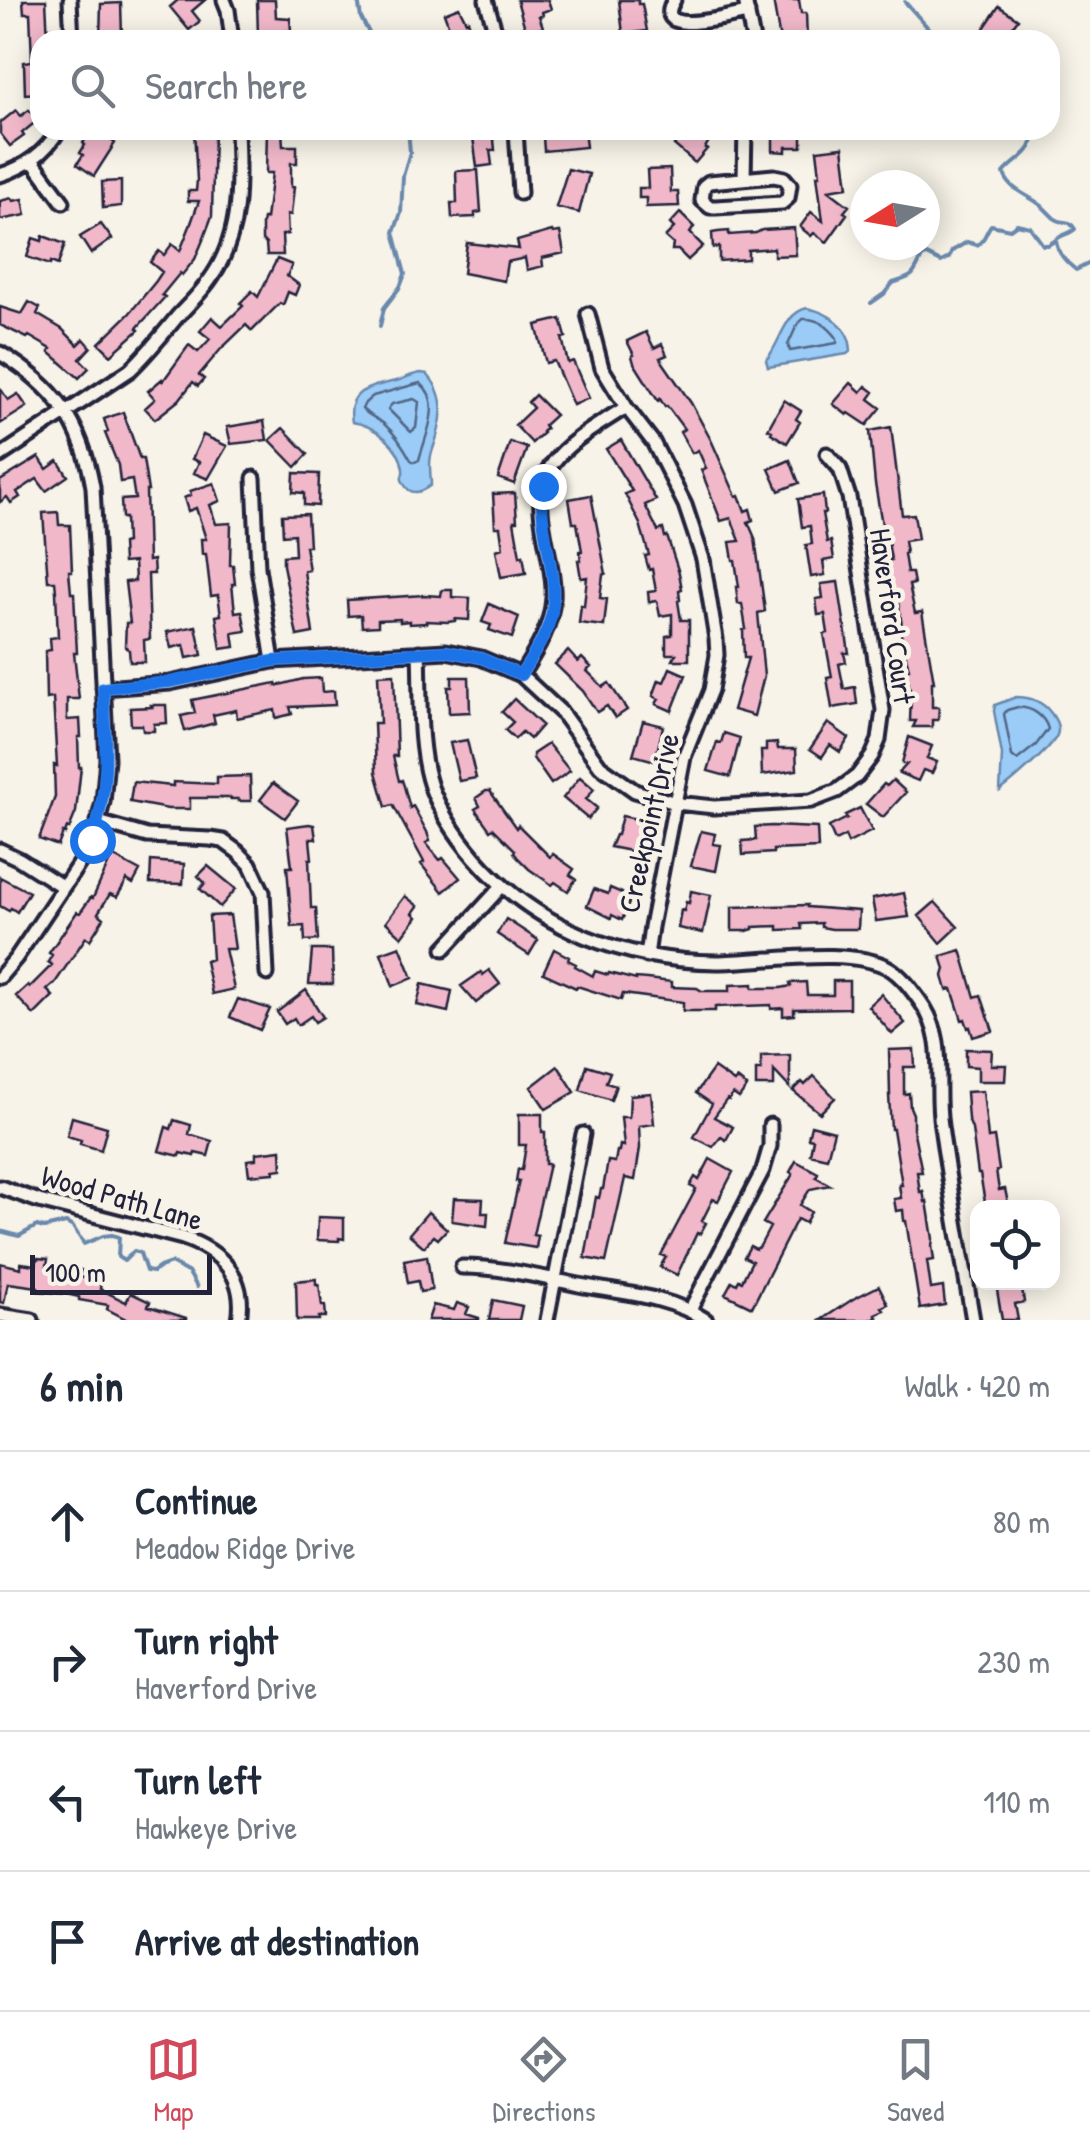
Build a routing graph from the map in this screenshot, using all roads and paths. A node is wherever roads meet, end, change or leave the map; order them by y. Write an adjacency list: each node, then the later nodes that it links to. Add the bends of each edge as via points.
1 (70, 0): 6 (street)
2 (224, 0): 7 (street)
3 (486, 0): 8 (street)
4 (674, 0): 5 (street, via 669,13 678,23)
5 (747, 6)
6 (72, 30)
7 (231, 30)
8 (495, 30)
9 (52, 140): 13 (street)
10 (237, 140): 21 (street, via 236,209 212,277 130,370)
11 (517, 140): 16 (street)
12 (746, 140): 15 (street)
13 (32, 160): 14 (street); 17 (street)
14 (0, 175)
15 (744, 178): 15 (street, via 709,182 702,200 716,208 788,198 784,178)
16 (520, 193)
17 (63, 202)
18 (588, 314): 20 (street, Creekpoint Drive, via 602,368)
19 (0, 352): 21 (street, via 42,382)
20 (626, 407): 27 (street, via 558,458 546,477 541,500 553,598 544,638); 29 (street, Creekpoint Drive, via 686,506 716,639 711,690 684,757)
21 (67, 412): 23 (street); 28 (street, via 92,487)
22 (827, 454): 29 (street, Haverford Court, via 850,496 881,689 882,725 872,756 846,786 811,802)
23 (0, 456)
24 (254, 478): 26 (street, via 258,568)
25 (420, 652): 26 (street); 27 (street, via 464,654); 32 (street, via 423,746 432,788 467,848)
26 (273, 661): 28 (street)
27 (521, 675): 29 (street, Haverford Court, via 561,712 600,766 635,791)
28 (103, 688): 30 (street, via 106,759)
29 (676, 804): 35 (street, Creekpoint Drive)
30 (98, 822): 33 (street); 36 (street, via 147,836 210,839 238,852 263,892)
31 (0, 850): 33 (street)
32 (502, 886): 34 (street); 35 (street, via 576,934)
33 (63, 887): 37 (street)
34 (444, 950)
35 (647, 956): 49 (street, via 720,962 840,957 881,964 905,982 931,1021 939,1048 940,1126)
36 (267, 974)
37 (0, 977)
38 (770, 1125): 43 (street, via 764,1170)
39 (582, 1134): 42 (street)
40 (0, 1187): 46 (street, Wood Path Lane, via 205,1246 231,1272)
41 (462, 1266): 42 (street)
42 (555, 1280): 43 (street); 47 (street)
43 (690, 1310): 48 (street)
44 (0, 1315): 45 (street)
45 (32, 1320)
46 (239, 1320)
47 (547, 1320)
48 (706, 1320)
49 (973, 1320)

